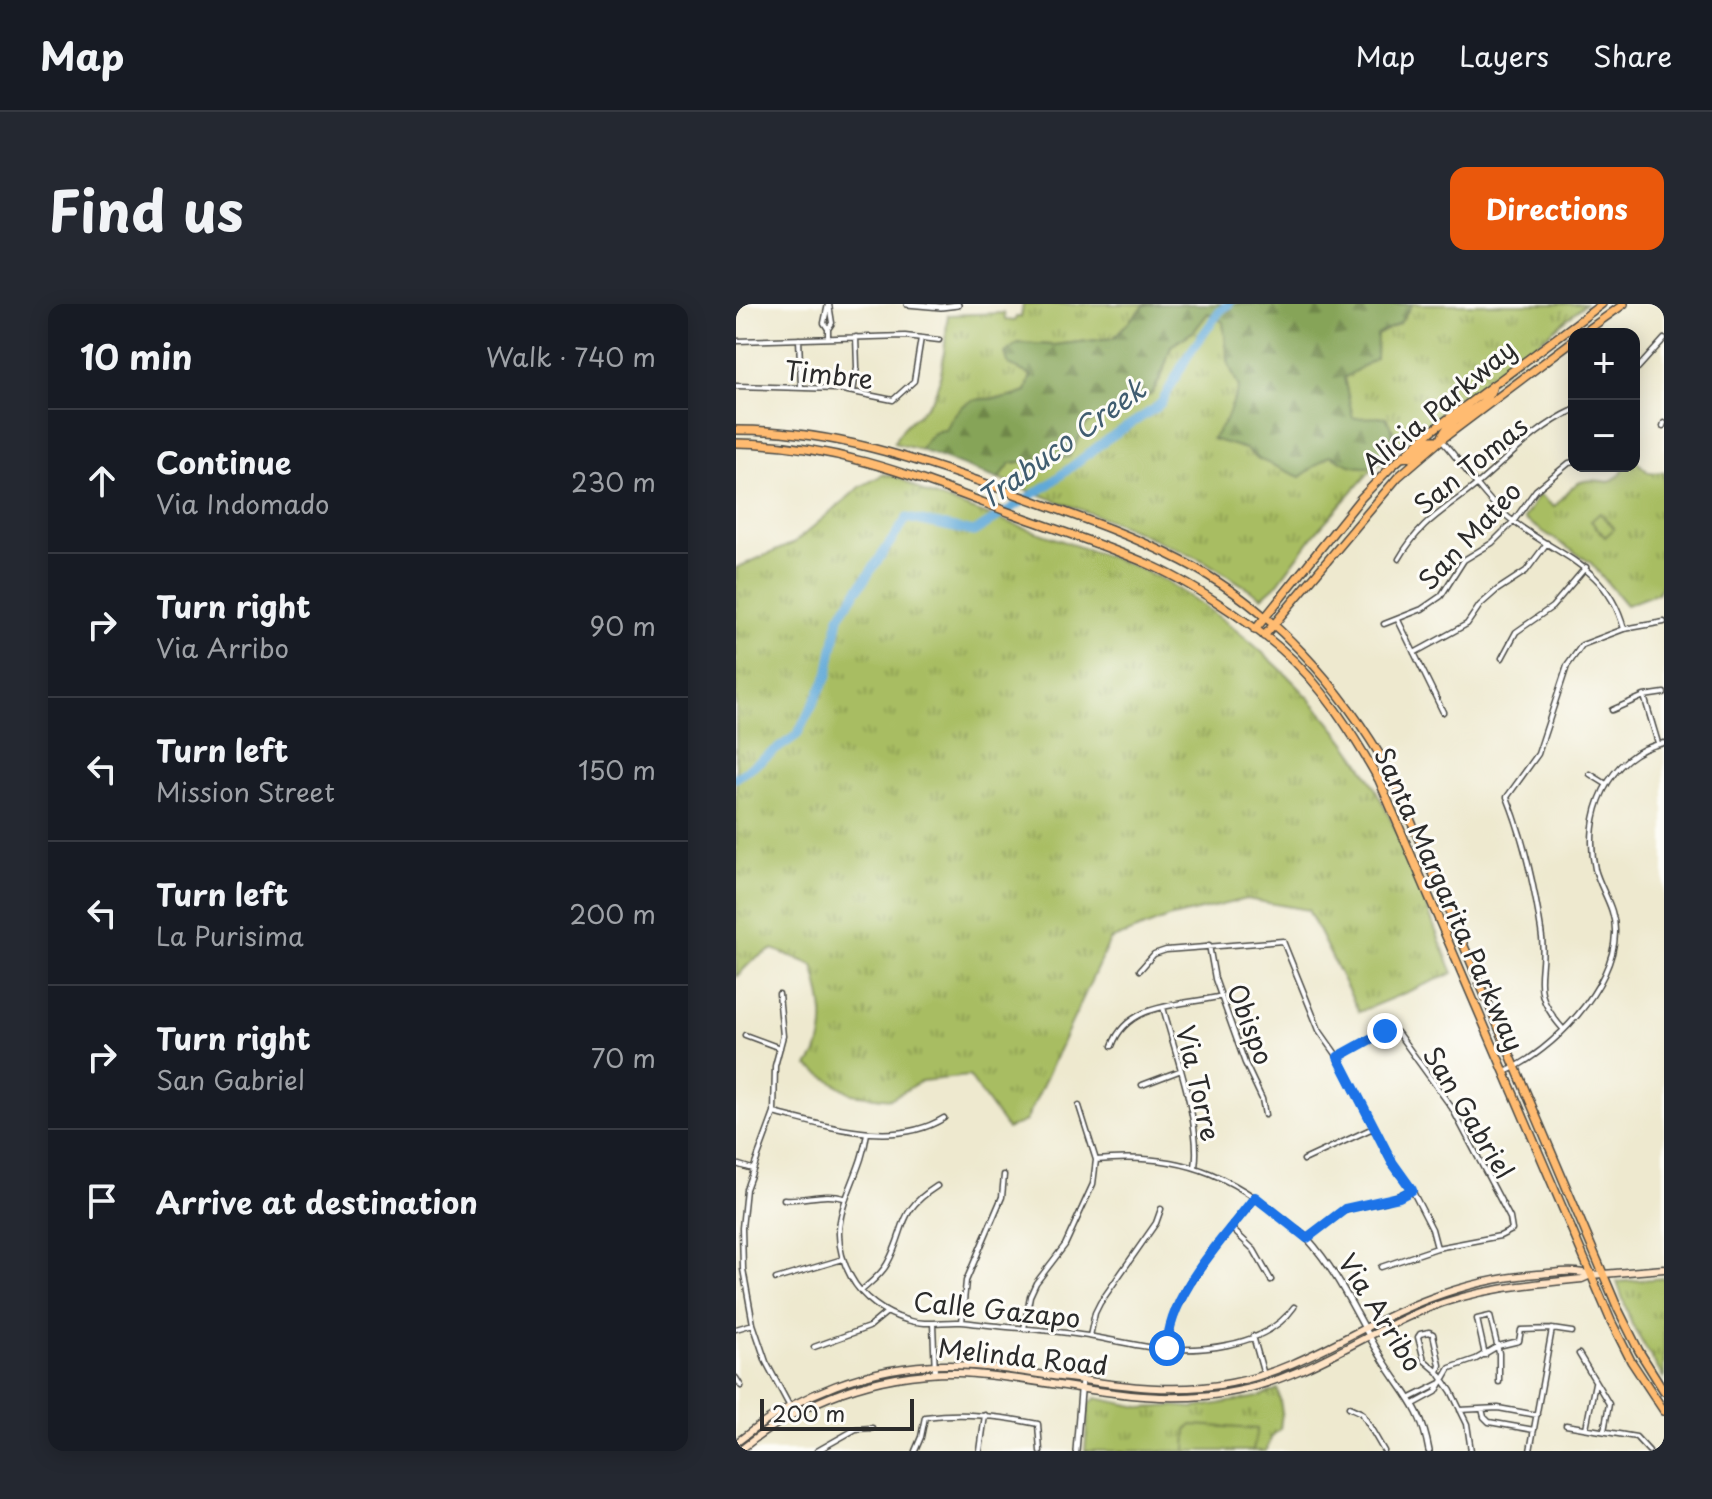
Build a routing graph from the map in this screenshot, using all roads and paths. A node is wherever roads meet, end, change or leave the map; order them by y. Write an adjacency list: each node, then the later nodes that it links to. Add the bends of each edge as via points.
1 (829, 304): 8 (street, via 824,323)
2 (907, 304): 5 (street)
3 (1602, 304): 16 (main road, Alicia Parkway)
4 (1624, 304): 6 (main road)
5 (958, 305)
6 (1590, 328)
7 (856, 337): 8 (street); 9 (street); 19 (street)
8 (828, 338): 10 (street)
9 (921, 338): 12 (street); 19 (street, Timbre, via 914,381 897,398)
10 (799, 339): 13 (street); 18 (street)
11 (1664, 339): 15 (street)
12 (939, 340)
13 (736, 341)
14 (1568, 345): 22 (main road, Alicia Parkway)
15 (1640, 366)
16 (1493, 385): 22 (main road, via 1487,398 1446,429); 24 (main road, Alicia Parkway)
17 (736, 386): 18 (street, Timbre)
18 (801, 387): 19 (street, Timbre)
19 (853, 392)
20 (1568, 413): 26 (street, San Tomas, via 1500,461)
21 (736, 430): 31 (main road, Santa Margarita Parkway, via 823,436 924,462 1185,562)
22 (1441, 440): 24 (main road); 26 (street); 35 (main road, Alicia Parkway, via 1371,506)
23 (736, 443): 37 (main road, Santa Margarita Parkway, via 835,453 919,478 1150,565)
24 (1400, 459): 31 (main road, Alicia Parkway, via 1361,498)
25 (1568, 464): 27 (street, San Mateo, via 1536,490)
26 (1476, 485): 27 (street); 29 (street, San Tomas, via 1424,523)
27 (1513, 522): 28 (street); 32 (street, San Mateo, via 1464,560 1441,596)
28 (1547, 543): 30 (street); 39 (street, via 1526,571 1480,605 1467,624)
29 (1399, 559)
30 (1586, 567): 36 (street, via 1610,594); 40 (street, via 1552,607 1516,632)
31 (1265, 618): 35 (main road, Santa Margarita Parkway); 37 (main road, Alicia Parkway)
32 (1398, 620): 34 (street, San Mateo); 39 (street)
33 (1664, 622): 36 (street)
34 (1384, 624)
35 (1274, 625): 38 (main road, Alicia Parkway); 58 (main road, Santa Margarita Parkway, via 1335,689 1391,774)
36 (1624, 629): 53 (street, via 1582,645 1567,666 1538,754 1507,797 1542,933 1541,993)
37 (1255, 630): 38 (main road, Santa Margarita Parkway)
38 (1264, 636): 60 (main road, Santa Margarita Parkway, via 1324,696 1379,780)
39 (1414, 653): 44 (street)
40 (1502, 658)
41 (1664, 693): 42 (street)
42 (1644, 696): 43 (street); 45 (street)
43 (1612, 710)
44 (1443, 712)
45 (1661, 743): 47 (street, via 1631,757)
46 (1590, 774): 47 (street)
47 (1606, 784): 53 (street, via 1595,811 1592,848 1612,909 1613,954 1593,995)
48 (1209, 945): 49 (street, via 1154,954); 51 (street, Obispo); 57 (street, via 1281,941 1287,946 1319,1030)
49 (1140, 970)
50 (779, 994): 56 (street)
51 (1222, 996): 52 (street); 64 (street, Obispo)
52 (1163, 1007): 55 (street, via 1133,1017); 59 (street, Via Torre)
53 (1563, 1029): 58 (street)
54 (745, 1035): 56 (street)
55 (1112, 1046)
56 (780, 1048): 63 (street)
57 (1338, 1057): 66 (street); 82 (street, San Gabriel, via 1385,1031 1397,1032 1452,1108 1504,1205 1512,1230)
58 (1516, 1067): 60 (street); 86 (main road, Santa Margarita Parkway)
59 (1179, 1071): 61 (street); 71 (street, Via Torre, via 1194,1126)
60 (1505, 1072): 87 (main road, Santa Margarita Parkway)
61 (1142, 1085)
62 (1079, 1106): 68 (street)
63 (774, 1113): 67 (street); 72 (street)
64 (1265, 1115)
65 (944, 1118): 67 (street, via 914,1131)
66 (1373, 1128): 69 (street); 75 (street)
67 (867, 1133): 77 (street, Calle Gazapo, via 861,1165)
68 (1096, 1160): 71 (street, Via Arribo, via 1139,1157); 98 (street, via 1089,1196 1065,1245 1036,1283)
69 (1304, 1160)
70 (736, 1164): 72 (street)
71 (1195, 1167): 76 (street, Via Arribo)
72 (752, 1169): 95 (street, via 742,1228)
73 (1004, 1175): 93 (street, via 1002,1197 966,1281)
74 (937, 1186): 90 (street, via 907,1212 887,1264)
75 (1412, 1190): 81 (street, via 1345,1209); 82 (street)
76 (1255, 1197): 80 (street); 81 (street, Via Arribo)
77 (844, 1198): 78 (street); 83 (street, Calle Gazapo, via 839,1220)
78 (784, 1199)
79 (1161, 1209): 101 (street, via 1095,1313)
80 (1231, 1229): 89 (street, via 1254,1250); 106 (street, via 1179,1299)
81 (1307, 1238): 96 (street, Via Arribo, via 1341,1281)
82 (1437, 1248): 84 (street)
83 (843, 1259): 88 (street); 90 (street, Calle Gazapo)
84 (1381, 1267)
85 (1664, 1269): 86 (main road, Melinda Road)
86 (1603, 1274): 87 (main road, Melinda Road); 120 (main road, Santa Margarita Parkway)
87 (1591, 1275): 96 (main road, Melinda Road, via 1564,1272 1472,1285 1429,1298); 103 (main road, Melinda Road, via 1467,1295); 126 (main road, Santa Margarita Parkway, via 1631,1361)
88 (776, 1279)
89 (1271, 1280)
90 (861, 1291): 92 (street, Calle Gazapo)
91 (1294, 1307): 102 (street, Calle Gazapo, via 1287,1317)
92 (887, 1312): 94 (street, Calle Gazapo); 105 (street, via 869,1327)
93 (962, 1322): 94 (street, Calle Gazapo); 98 (street, Calle Gazapo)
94 (933, 1323): 109 (street)
95 (753, 1324): 97 (street); 123 (street)
96 (1366, 1328): 103 (street, Via Arribo); 112 (main road, Melinda Road)
97 (736, 1329)
98 (1024, 1329): 101 (street, Calle Gazapo)
99 (1552, 1329): 100 (street); 104 (street, via 1521,1330 1519,1341); 128 (street)
100 (1572, 1332)
101 (1090, 1336): 106 (street, Calle Gazapo)
102 (1253, 1336): 106 (street, Calle Gazapo, via 1217,1346); 112 (street)
103 (1370, 1336): 119 (main road, Melinda Road, via 1282,1379 1226,1393 1160,1398); 121 (street, Via Arribo)
104 (1498, 1346): 108 (street); 108 (street, via 1491,1316 1478,1318); 116 (street)
105 (814, 1347)
106 (1167, 1348)
107 (1579, 1354): 117 (street)
108 (1485, 1355): 115 (street, via 1450,1368)
109 (935, 1365): 111 (street); 114 (main road, Melinda Road); 123 (main road, Melinda Road, via 855,1379)
110 (1438, 1372): 110 (street, via 1424,1360 1420,1334 1433,1334); 115 (street)
111 (935, 1373): 119 (main road, Melinda Road); 123 (main road, Melinda Road, via 859,1386)
112 (1264, 1375): 114 (main road, Melinda Road, via 1185,1389)
113 (736, 1378): 118 (street)
114 (1082, 1380): 119 (street)
115 (1444, 1382): 121 (street, via 1436,1392); 125 (street)
116 (1499, 1382)
117 (1595, 1382): 131 (street); 133 (street, via 1609,1404)
118 (741, 1386)
119 (1081, 1389): 140 (street)
120 (1664, 1391)
121 (1413, 1401): 142 (street, Via Arribo)
122 (1349, 1407): 141 (street, via 1362,1413)
123 (791, 1409): 134 (main road, Melinda Road); 135 (main road, Melinda Road)
124 (1482, 1409): 125 (street); 128 (street); 132 (street, via 1489,1422)
125 (1460, 1410): 143 (street)
126 (1664, 1411)
127 (985, 1415): 137 (street, via 925,1417); 138 (street); 139 (street, via 1038,1424)
128 (1537, 1415): 132 (street)
129 (1566, 1425): 131 (street)
130 (872, 1428): 136 (street, via 856,1429)
131 (1586, 1428): 133 (street)
132 (1534, 1430): 144 (street)
133 (1604, 1431): 145 (street, via 1636,1437)
134 (736, 1443)
135 (739, 1451)
136 (817, 1451)
137 (915, 1451)
138 (980, 1451)
139 (1040, 1451)
140 (1076, 1451)
141 (1384, 1451)
142 (1429, 1451)
143 (1471, 1451)
144 (1530, 1451)
145 (1649, 1451)

